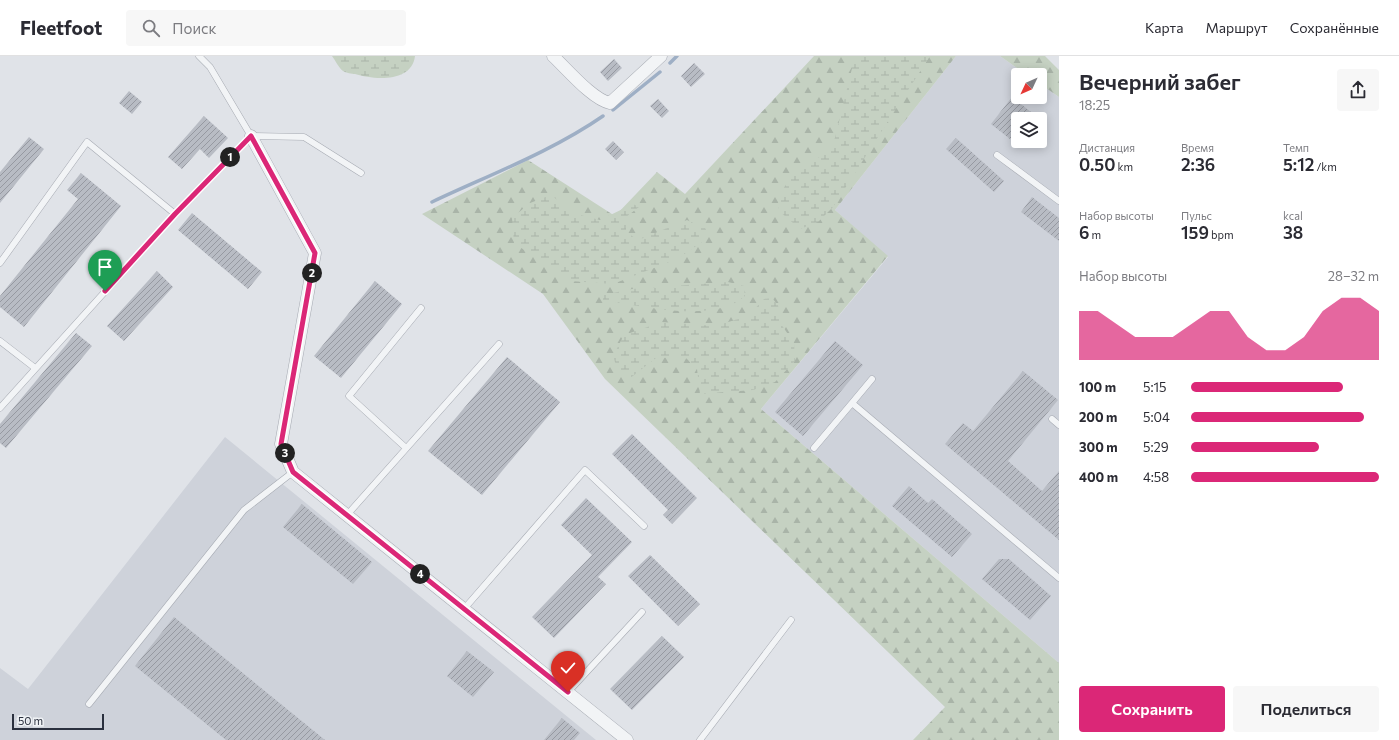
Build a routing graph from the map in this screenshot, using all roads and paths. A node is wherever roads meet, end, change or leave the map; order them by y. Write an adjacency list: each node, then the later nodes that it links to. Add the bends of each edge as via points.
1 (199, 56): 4 (lane, via 210,66)
2 (553, 56): 3 (street, via 594,94 604,102 610,103)
3 (661, 56)
4 (251, 136): 6 (lane, via 304,137); 8 (lane); 21 (street, via 315,253 281,444)
5 (997, 154): 7 (lane)
6 (362, 173)
7 (1059, 201)
8 (175, 214): 9 (lane, via 87,142); 13 (lane)
9 (0, 263)
10 (421, 308): 19 (lane, via 349,396)
11 (0, 341): 13 (lane)
12 (498, 344): 19 (lane)
13 (36, 368): 16 (lane)
14 (872, 379): 15 (lane)
15 (852, 403): 20 (lane); 24 (lane)
16 (0, 408)
17 (1052, 420): 18 (lane)
18 (1059, 425)
19 (406, 448): 22 (lane)
20 (814, 448)
21 (293, 472): 22 (street); 29 (lane, via 244,510)
22 (347, 515): 25 (street)
23 (644, 526): 25 (lane, via 585,470)
24 (1059, 578)
25 (464, 609): 28 (street)
26 (642, 612): 28 (lane)
27 (791, 620): 31 (lane)
28 (568, 692): 30 (street)
29 (89, 704)
30 (627, 740)
31 (700, 740)

